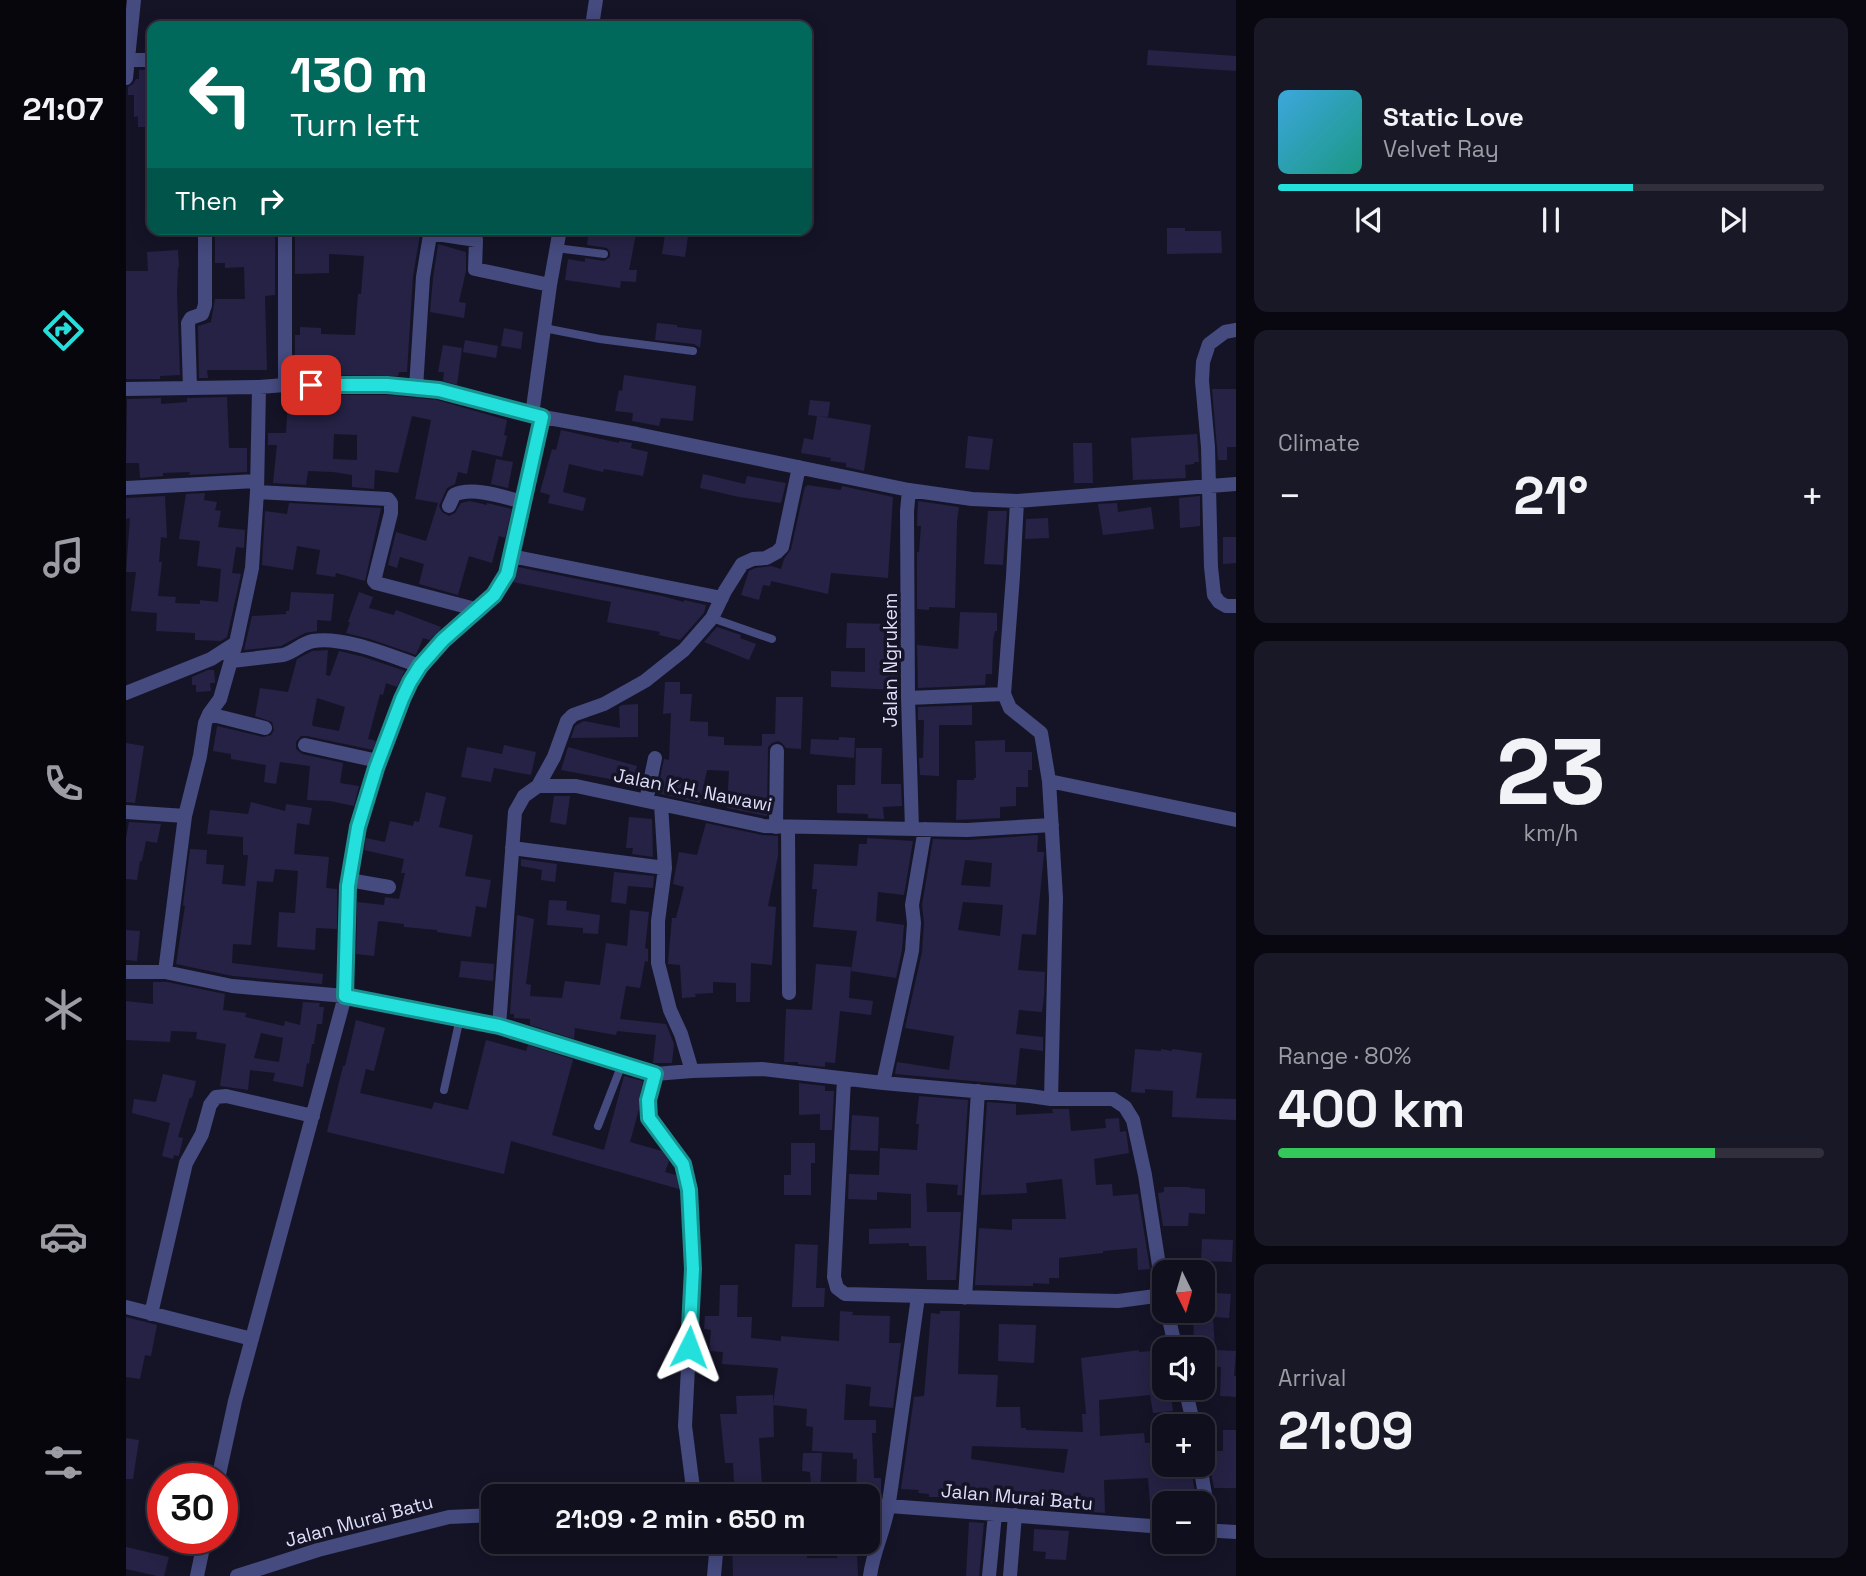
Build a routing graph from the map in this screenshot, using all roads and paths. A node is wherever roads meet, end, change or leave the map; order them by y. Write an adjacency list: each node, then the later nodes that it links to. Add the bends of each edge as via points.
1 (134, 0): 4 (street)
2 (596, 0): 3 (street)
3 (593, 21)
4 (128, 60): 5 (street); 6 (street)
5 (147, 60)
6 (126, 78)
7 (205, 235): 20 (street, via 205,305 202,314 188,323)
8 (285, 235): 18 (street)
9 (429, 235): 21 (street)
10 (450, 235): 14 (street, via 476,240 475,269)
11 (558, 235): 12 (street)
12 (556, 248): 13 (lane); 14 (street)
13 (604, 254)
14 (550, 285): 15 (street)
15 (544, 328): 17 (lane); 23 (street)
16 (1236, 330): 26 (street, via 1209,344 1203,362)
17 (693, 351)
18 (285, 385): 19 (street); 21 (street)
19 (260, 387): 20 (street); 27 (street)
20 (190, 388): 22 (street)
21 (416, 388): 23 (street)
22 (126, 389)
23 (537, 416): 24 (street); 31 (street)
24 (799, 467): 29 (street); 34 (street, via 782,547 766,558 742,564)
25 (1236, 484): 26 (street)
26 (1209, 485): 30 (street); 35 (street, via 1214,595 1226,606)
27 (257, 486): 28 (street); 36 (street, via 388,499 391,513 374,581); 39 (street, via 252,568)
28 (126, 488)
29 (909, 490): 30 (street); 44 (street, Jalan Ngrukem)
30 (1017, 501): 43 (street)
31 (523, 502): 32 (street, via 469,491 457,492); 33 (street)
32 (449, 506)
33 (512, 556): 34 (street); 36 (street, via 507,574)
34 (722, 598): 37 (street)
35 (1236, 606)
36 (479, 610): 41 (street)
37 (712, 618): 38 (lane); 52 (street, via 684,650 645,681 573,715)
38 (772, 639)
39 (236, 643): 40 (street); 42 (street, via 211,659)
40 (232, 661): 41 (street, via 283,655 321,640 342,641); 45 (street, via 220,699)
41 (420, 666): 50 (street)
42 (126, 693)
43 (1004, 694): 44 (street); 51 (street, via 1010,708 1041,733)
44 (908, 698): 60 (street, Jalan Ngrukem)
45 (209, 714): 46 (street); 56 (street)
46 (265, 727)
47 (305, 745): 50 (street)
48 (778, 751): 59 (street)
49 (655, 758): 53 (street)
50 (379, 761): 63 (street, via 358,827)
51 (1049, 781): 57 (street); 58 (street)
52 (538, 786): 53 (street, Jalan K.H. Nawawi, via 576,786); 61 (street, via 524,796 516,812)
53 (646, 801): 54 (street, Jalan K.H. Nawawi)
54 (662, 804): 59 (street, Jalan K.H. Nawawi); 62 (street)
55 (126, 811): 56 (street)
56 (185, 816): 66 (street)
57 (1236, 820)
58 (1052, 825): 60 (street, Jalan K.H. Nawawi); 78 (street, via 1056,898)
59 (782, 827): 60 (street, Jalan K.H. Nawawi); 67 (street)
60 (918, 829): 75 (street, via 912,951)
61 (513, 848): 62 (street); 70 (street)
62 (665, 868): 72 (street, via 658,963)
63 (349, 880): 64 (street); 68 (street)
64 (389, 887)
65 (126, 972): 66 (street)
66 (166, 972): 68 (street, via 232,986)
67 (789, 993)
68 (345, 996): 69 (street); 79 (street)
69 (460, 1018): 70 (street); 76 (lane)
70 (499, 1026): 71 (street)
71 (622, 1064): 73 (street); 80 (lane)
72 (692, 1071): 73 (street); 74 (street, via 762,1069)
73 (655, 1074): 89 (street, via 649,1118 683,1164 689,1190 693,1269 685,1426)
74 (844, 1079): 75 (street); 82 (street, via 837,1288 845,1294)
75 (883, 1083): 77 (street)
76 (444, 1090)
77 (978, 1091): 78 (street); 83 (street)
78 (1051, 1099): 81 (street, via 1113,1098 1125,1107 1133,1120 1145,1175)
79 (313, 1116): 86 (street, via 216,1097 186,1163); 87 (street)
80 (598, 1126)
81 (1158, 1260)
82 (918, 1297): 83 (street); 91 (street)
83 (965, 1298): 84 (street)
84 (1152, 1298)
85 (126, 1307): 86 (street)
86 (151, 1314): 87 (street)
87 (252, 1339): 88 (street)
88 (221, 1463)
89 (692, 1484)
90 (880, 1506): 91 (street, Jalan Murai Batu)
91 (889, 1506): 92 (street, Jalan Murai Batu); 103 (street)
92 (995, 1514): 93 (street, Jalan Murai Batu); 104 (street)
93 (1015, 1515): 95 (street, Jalan Murai Batu); 105 (street)
94 (481, 1516): 101 (street, Jalan Murai Batu, via 449,1517 318,1549)
95 (1152, 1526)
96 (1215, 1531): 97 (street)
97 (1236, 1532)
98 (202, 1554): 100 (street)
99 (716, 1554): 102 (street)
100 (197, 1576)
101 (237, 1576)
102 (714, 1576)
103 (870, 1576)
104 (989, 1576)
105 (1010, 1576)

